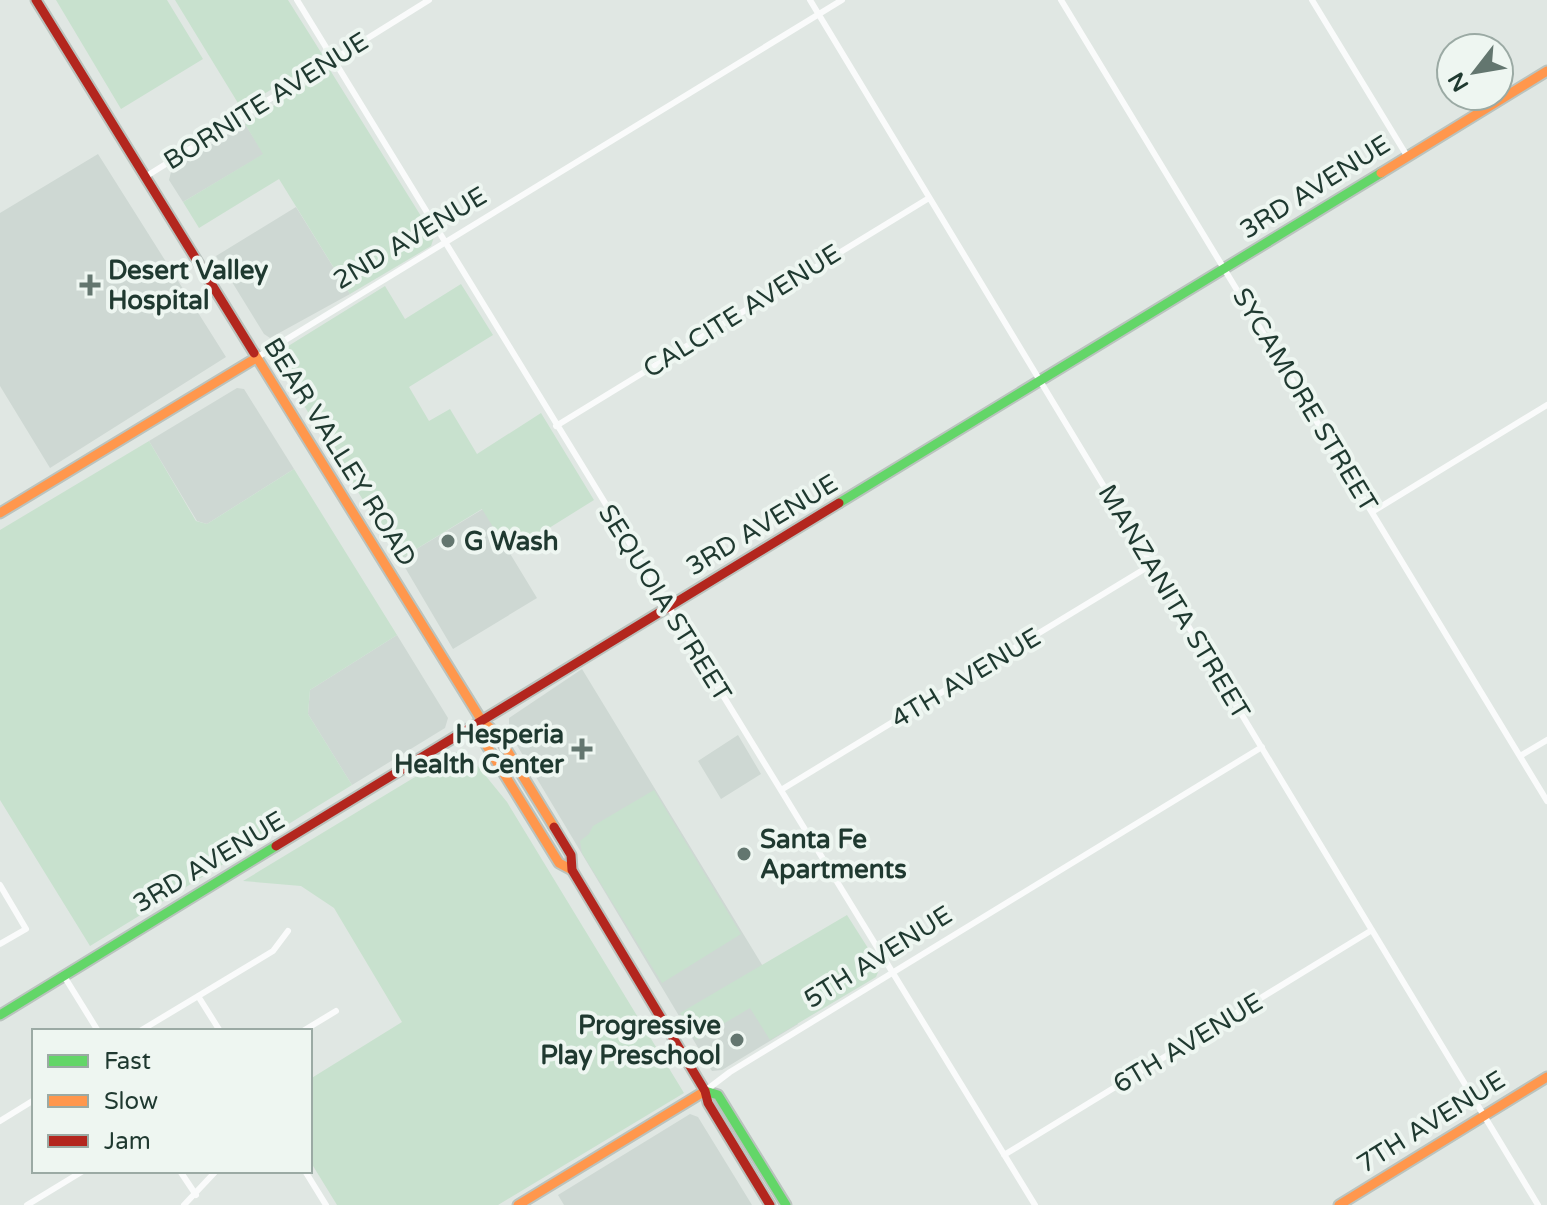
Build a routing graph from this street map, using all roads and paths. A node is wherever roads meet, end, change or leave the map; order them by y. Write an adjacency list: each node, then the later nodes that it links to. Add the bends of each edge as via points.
1 (36, 0): 12 (street, BEAR VALLEY ROAD)
2 (297, 0): 9 (street, SEQUOIA STREET)
3 (429, 0): 9 (street, BORNITE AVENUE)
4 (810, 0): 8 (street, MANZANITA STREET)
5 (842, 0): 8 (street, 2ND AVENUE)
6 (1061, 0): 15 (street, SYCAMORE STREET)
7 (1312, 0): 11 (street)
8 (818, 14): 13 (street, MANZANITA STREET); 14 (street, 2ND AVENUE)
9 (333, 59): 12 (street, BORNITE AVENUE); 14 (street, SEQUOIA STREET)
10 (1547, 71): 11 (street, 3RD AVENUE)
11 (1407, 156): 15 (street, 3RD AVENUE)
12 (145, 177): 16 (street, BEAR VALLEY ROAD)
13 (929, 198): 17 (street, MANZANITA STREET); 19 (street, CALCITE AVENUE)
14 (445, 243): 16 (street, 2ND AVENUE); 19 (street, SEQUOIA STREET)
15 (1226, 269): 17 (street, 3RD AVENUE); 20 (street, SYCAMORE STREET)
16 (256, 358): 21 (street, 2ND AVENUE); 24 (street, BEAR VALLEY ROAD)
17 (1040, 382): 22 (street, MANZANITA STREET); 23 (street, 3RD AVENUE)
18 (1547, 405): 20 (street)
19 (556, 426): 23 (street, SEQUOIA STREET)
20 (1372, 512): 27 (street, SYCAMORE STREET)
21 (0, 513)
22 (1151, 565): 26 (street, MANZANITA STREET); 28 (street, 4TH AVENUE)
23 (668, 608): 24 (street, 3RD AVENUE); 28 (street, SEQUOIA STREET)
24 (482, 721): 30 (street, BEAR VALLEY ROAD, via 497,734 565,845); 30 (street, BEAR VALLEY ROAD, via 485,743 559,863); 36 (street, 3RD AVENUE)
25 (1547, 740): 27 (street)
26 (1262, 747): 32 (street, MANZANITA STREET); 35 (street, 5TH AVENUE)
27 (1520, 756): 29 (street, SYCAMORE STREET)
28 (781, 790): 35 (street, SEQUOIA STREET)
29 (1547, 801)
30 (572, 870): 45 (street, BEAR VALLEY ROAD)
31 (0, 885): 34 (street, via 26,929)
32 (1372, 930): 47 (street, MANZANITA STREET); 49 (street, 6TH AVENUE)
33 (288, 931): 37 (street, via 273,951)
34 (0, 944)
35 (893, 973): 45 (street, 5TH AVENUE); 49 (street, SEQUOIA STREET)
36 (64, 976): 39 (street, 3RD AVENUE); 40 (street)
37 (198, 996): 41 (street); 42 (street)
38 (336, 1011): 43 (street)
39 (0, 1015)
40 (97, 1029)
41 (143, 1029)
42 (219, 1029)
43 (306, 1029)
44 (1547, 1077): 47 (street, 7TH AVENUE)
45 (705, 1091): 58 (street, 5TH AVENUE); 59 (street, BEAR VALLEY ROAD); 60 (street, BEAR VALLEY ROAD, via 718,1095)
46 (32, 1101): 48 (street)
47 (1484, 1116): 62 (street, 7TH AVENUE); 63 (street, MANZANITA STREET)
48 (0, 1121)
49 (1004, 1155): 61 (street, SEQUOIA STREET)
50 (80, 1173): 55 (street)
51 (181, 1173): 54 (street)
52 (214, 1173): 54 (street)
53 (306, 1173): 57 (street)
54 (196, 1195): 56 (street)
55 (27, 1205)
56 (184, 1205)
57 (326, 1205)
58 (518, 1205)
59 (770, 1205)
60 (786, 1205)
61 (1035, 1205)
62 (1339, 1205)
63 (1538, 1205)

